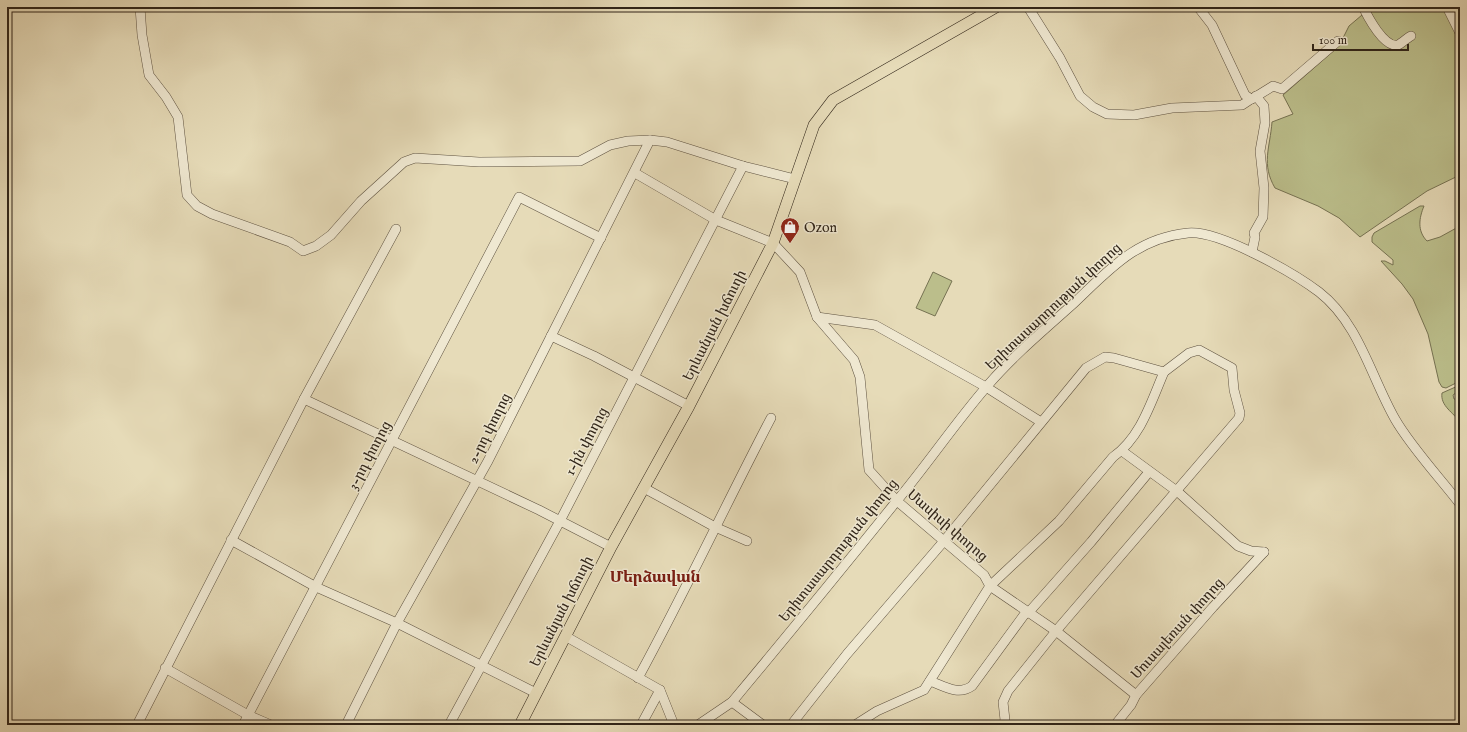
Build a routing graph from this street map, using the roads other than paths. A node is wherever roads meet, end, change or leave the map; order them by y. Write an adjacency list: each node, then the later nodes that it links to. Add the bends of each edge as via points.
1 (140, 7): 11 (street, via 149,75 178,117 187,195 197,206 212,214 290,242 303,250 316,246 330,235 361,201 404,162 416,158 478,162 580,161 610,145 628,140)
2 (996, 7): 14 (main road, Երևանյան խճուղի, via 833,100 814,125)
3 (1028, 7): 10 (street, via 1080,96 1107,114 1134,115 1172,108 1242,105)
4 (1198, 7): 10 (street, via 1212,25 1245,95)
5 (1363, 7): 8 (street, via 1382,37 1392,45 1398,45)
6 (1447, 7): 7 (street)
7 (1460, 33)
8 (1411, 36)
9 (1338, 41): 10 (street, via 1282,89 1273,86)
10 (1254, 98): 19 (street, via 1264,106 1265,123 1260,151 1264,217 1254,233)
11 (650, 140): 12 (street, via 667,142); 13 (street, 2-րդ փողոց)
12 (742, 166): 14 (street); 15 (street, 1-ին փողոց)
13 (635, 173): 15 (street); 17 (street, 2-րդ փողոց)
14 (795, 179): 18 (main road, Երևանյան խճուղի)
15 (716, 220): 18 (street); 23 (street, 1-ին փողոց)
16 (396, 229): 25 (street)
17 (601, 238): 21 (street, 2-րդ փողոց); 29 (street, 3-րդ փողոց, via 519,197 484,260)
18 (773, 243): 20 (street, Մասիսի փողոց, via 800,272); 26 (main road, Երևանյան խճուղի)
19 (1252, 252): 24 (street, Երիտասարդության փողոց, via 1212,236 1191,232 1159,238 1143,245 1121,259 1006,365); 36 (street, Երիտասարդության փողոց, via 1319,292 1341,314 1396,420)
20 (817, 316): 24 (street, via 875,325); 35 (street, Մասիսի փողոց, via 854,360 863,392 869,470)
21 (551, 336): 23 (street); 32 (street, 2-րդ փողոց)
22 (1164, 372): 28 (street, via 1105,357 1086,368); 30 (street, via 1140,427); 34 (street, via 1189,353 1199,350 1232,368 1240,413 1239,418)
23 (635, 378): 26 (street); 37 (street, 1-ին փողոց)
24 (986, 387): 28 (street); 35 (street, Երիտասարդության փողոց)
25 (304, 399): 29 (street); 39 (street)
26 (689, 406): 33 (main road, Երևանյան խճուղի)
27 (771, 418): 38 (street)
28 (1041, 422): 41 (street)
29 (393, 441): 32 (street); 44 (street, 3-րդ փողոց)
30 (1122, 451): 31 (street); 43 (street, via 1113,457 1059,521)
31 (1149, 472): 34 (street); 45 (street)
32 (477, 482): 37 (street); 46 (street, 2-րդ փողոց)
33 (644, 488): 38 (street); 42 (main road, Երևանյան խճուղի)
34 (1178, 492): 47 (street); 55 (street, Մուսալեռան փողոց, via 1238,546 1264,552)
35 (898, 501): 41 (street, Մասիսի փողոց); 56 (street, Երիտասարդության փողոց)
36 (1460, 504)
37 (560, 521): 42 (street); 49 (street, 1-ին փողոց)
38 (715, 527): 40 (street); 51 (street, via 679,604)
39 (231, 540): 44 (street); 50 (street)
40 (747, 541)
41 (944, 542): 43 (street, Մասիսի փողոց, via 984,575); 68 (street, via 847,654)
42 (611, 547): 48 (main road, Երևանյան խճուղի)
43 (990, 586): 45 (street, Մասիսի փողոց); 52 (street)
44 (316, 587): 46 (street); 57 (street, 3-րդ փողոց)
45 (1029, 612): 47 (street, Մասիսի փողոց); 52 (street, via 1024,615 968,689 956,691)
46 (397, 623): 49 (street); 61 (street, 2-րդ փողոց)
47 (1056, 630): 55 (street, Մասիսի փողոց); 70 (street, via 1008,691 1003,702)
48 (565, 636): 51 (street); 54 (main road, Երևանյան խճուղի)
49 (482, 666): 54 (street); 62 (street, 1-ին փողոց)
50 (165, 668): 57 (street); 58 (street)
51 (638, 678): 53 (street)
52 (930, 681): 69 (street, via 924,690 877,710)
53 (660, 690): 64 (street); 65 (street)
54 (536, 693): 63 (main road, Երևանյան խճուղի)
55 (1136, 695): 71 (street, Մուսալեռան փողոց, via 1132,705)
56 (732, 702): 66 (street, Երիտասարդության փողոց); 67 (street)
57 (248, 715): 59 (street, 3-րդ փողոց); 60 (street)
58 (137, 725)
59 (243, 725)
60 (271, 725)
61 (346, 725)
62 (449, 725)
63 (520, 725)
64 (641, 725)
65 (674, 725)
66 (698, 725)
67 (763, 725)
68 (791, 725)
69 (855, 725)
70 (1003, 725)
71 (1115, 725)

